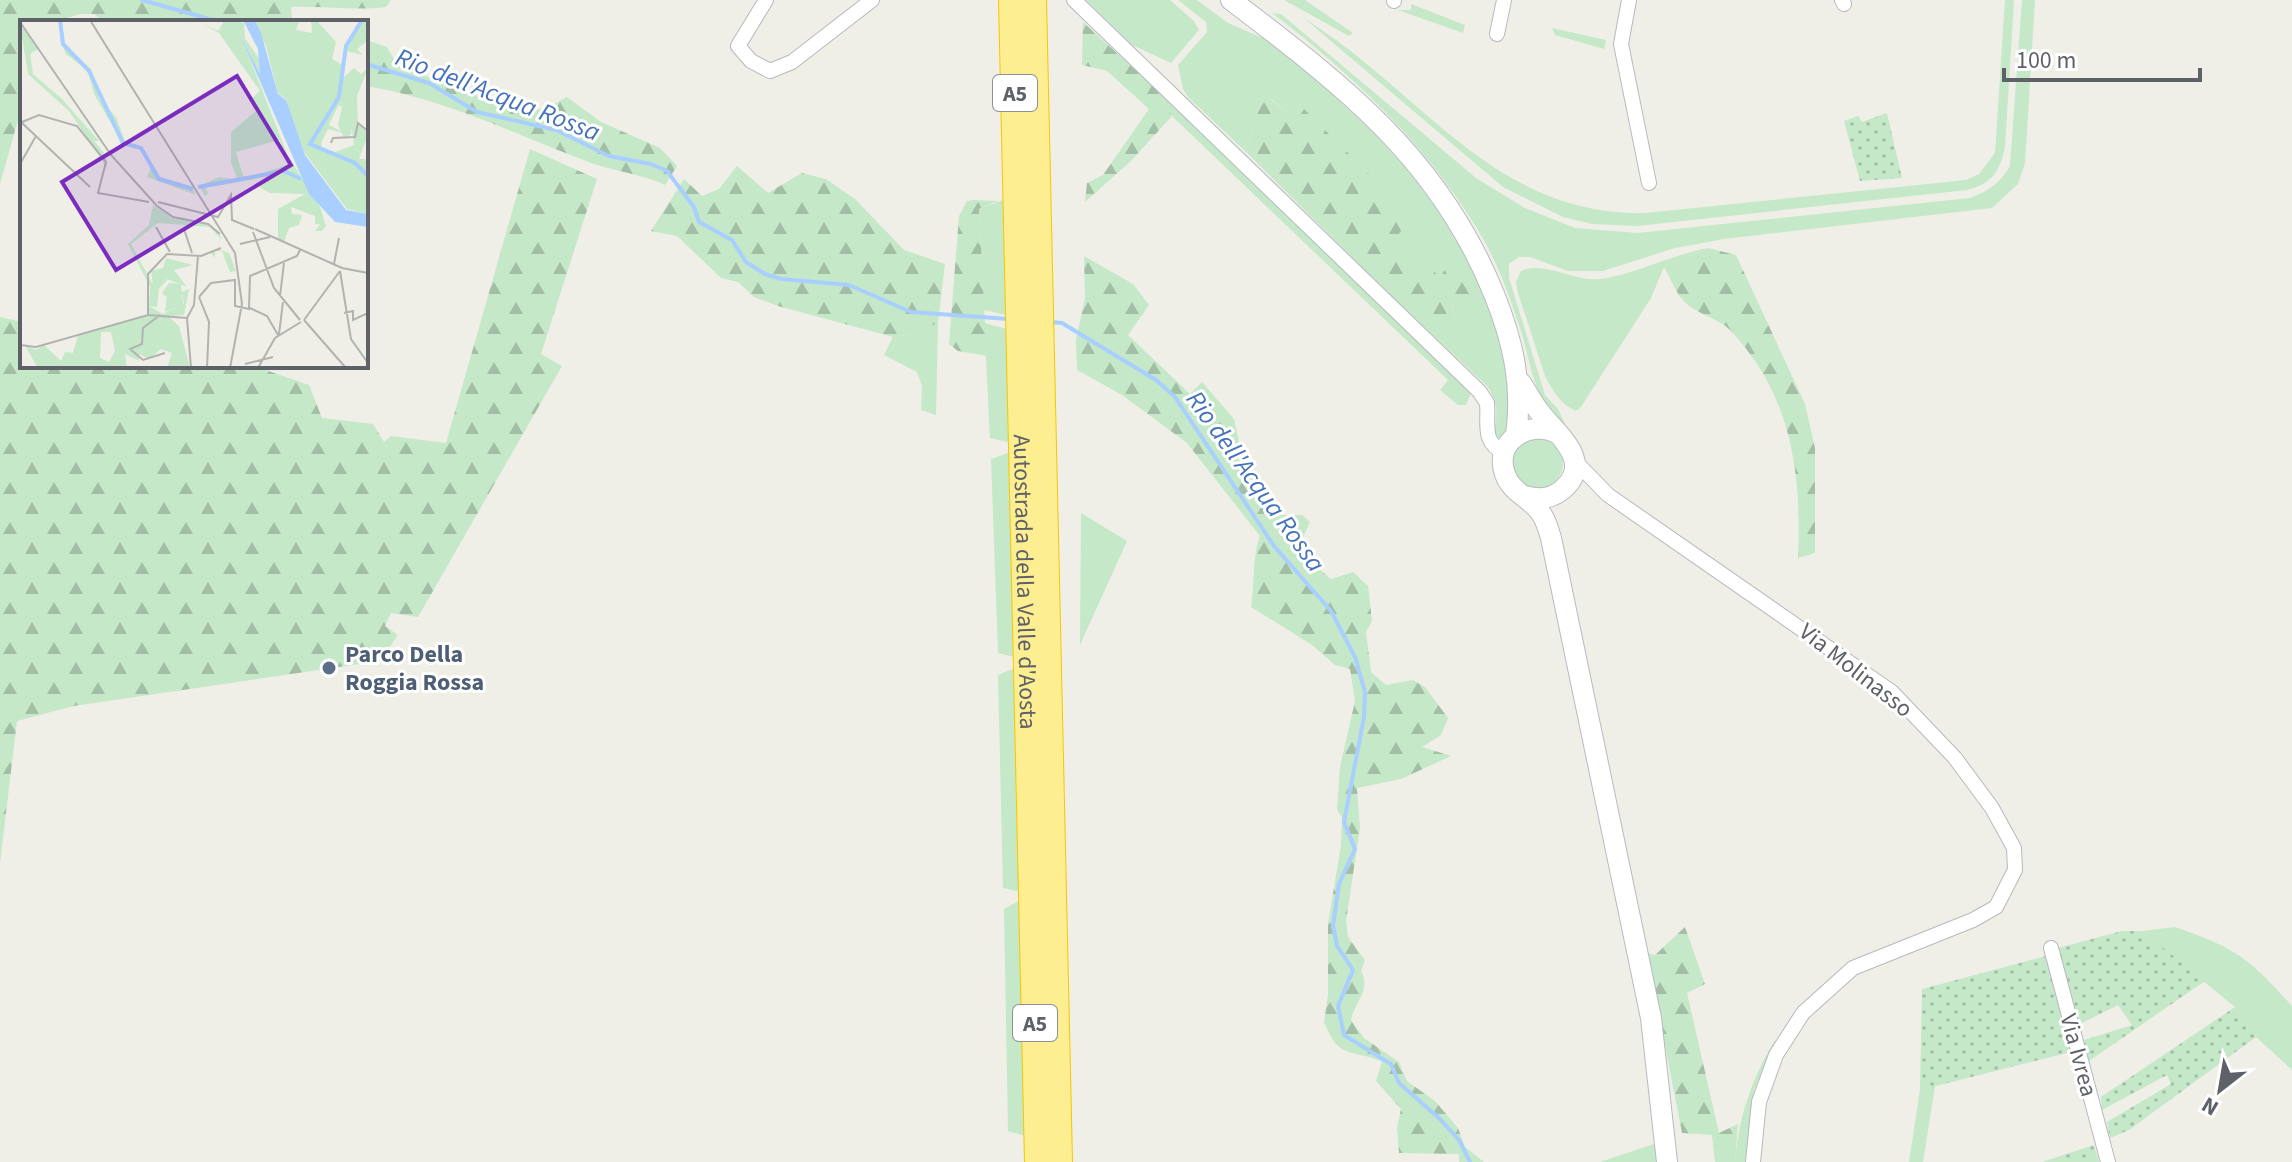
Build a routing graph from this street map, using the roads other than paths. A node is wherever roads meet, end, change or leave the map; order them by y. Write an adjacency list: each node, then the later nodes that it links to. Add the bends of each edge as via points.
1 (766, 0): 2 (street, via 738,46 770,71 792,62)
2 (872, 0)
3 (1012, 0): 11 (highway, Autostrada della Valle d'Aosta / A5)
4 (1033, 0): 11 (highway, Autostrada della Valle d'Aosta / A5)
5 (1074, 0): 15 (street, via 1479,391 1487,403 1485,428)
6 (1231, 0): 12 (main road, via 1322,69 1433,181 1482,265)
7 (1504, 0): 9 (street)
8 (1629, 0): 10 (street, via 1621,44)
9 (1497, 34)
10 (1649, 183)
11 (1027, 197): 22 (highway, Autostrada della Valle d'Aosta / A5)
12 (1520, 380): 13 (main road); 14 (main road)
13 (1557, 433): 14 (main road, via 1537,427); 16 (main road, via 1569,444)
14 (1516, 435): 15 (main road)
15 (1504, 453): 19 (main road, via 1506,478)
16 (1574, 460): 17 (main road); 18 (street)
17 (1563, 489): 18 (street, via 1588,487); 19 (main road, via 1542,499); 20 (main road, via 1552,510)
18 (1608, 495): 24 (street, Via Molinasso, via 1892,692 1955,758 2014,848 2015,870 1996,907 1853,968 1803,1013 1776,1055 1759,1102)
19 (1525, 496): 20 (main road, via 1542,515)
20 (1551, 538): 23 (main road, via 1651,1018)
21 (2051, 948): 25 (street, Via Ivrea)
22 (1048, 1151)
23 (1667, 1162)
24 (1753, 1162)
25 (2108, 1162)

